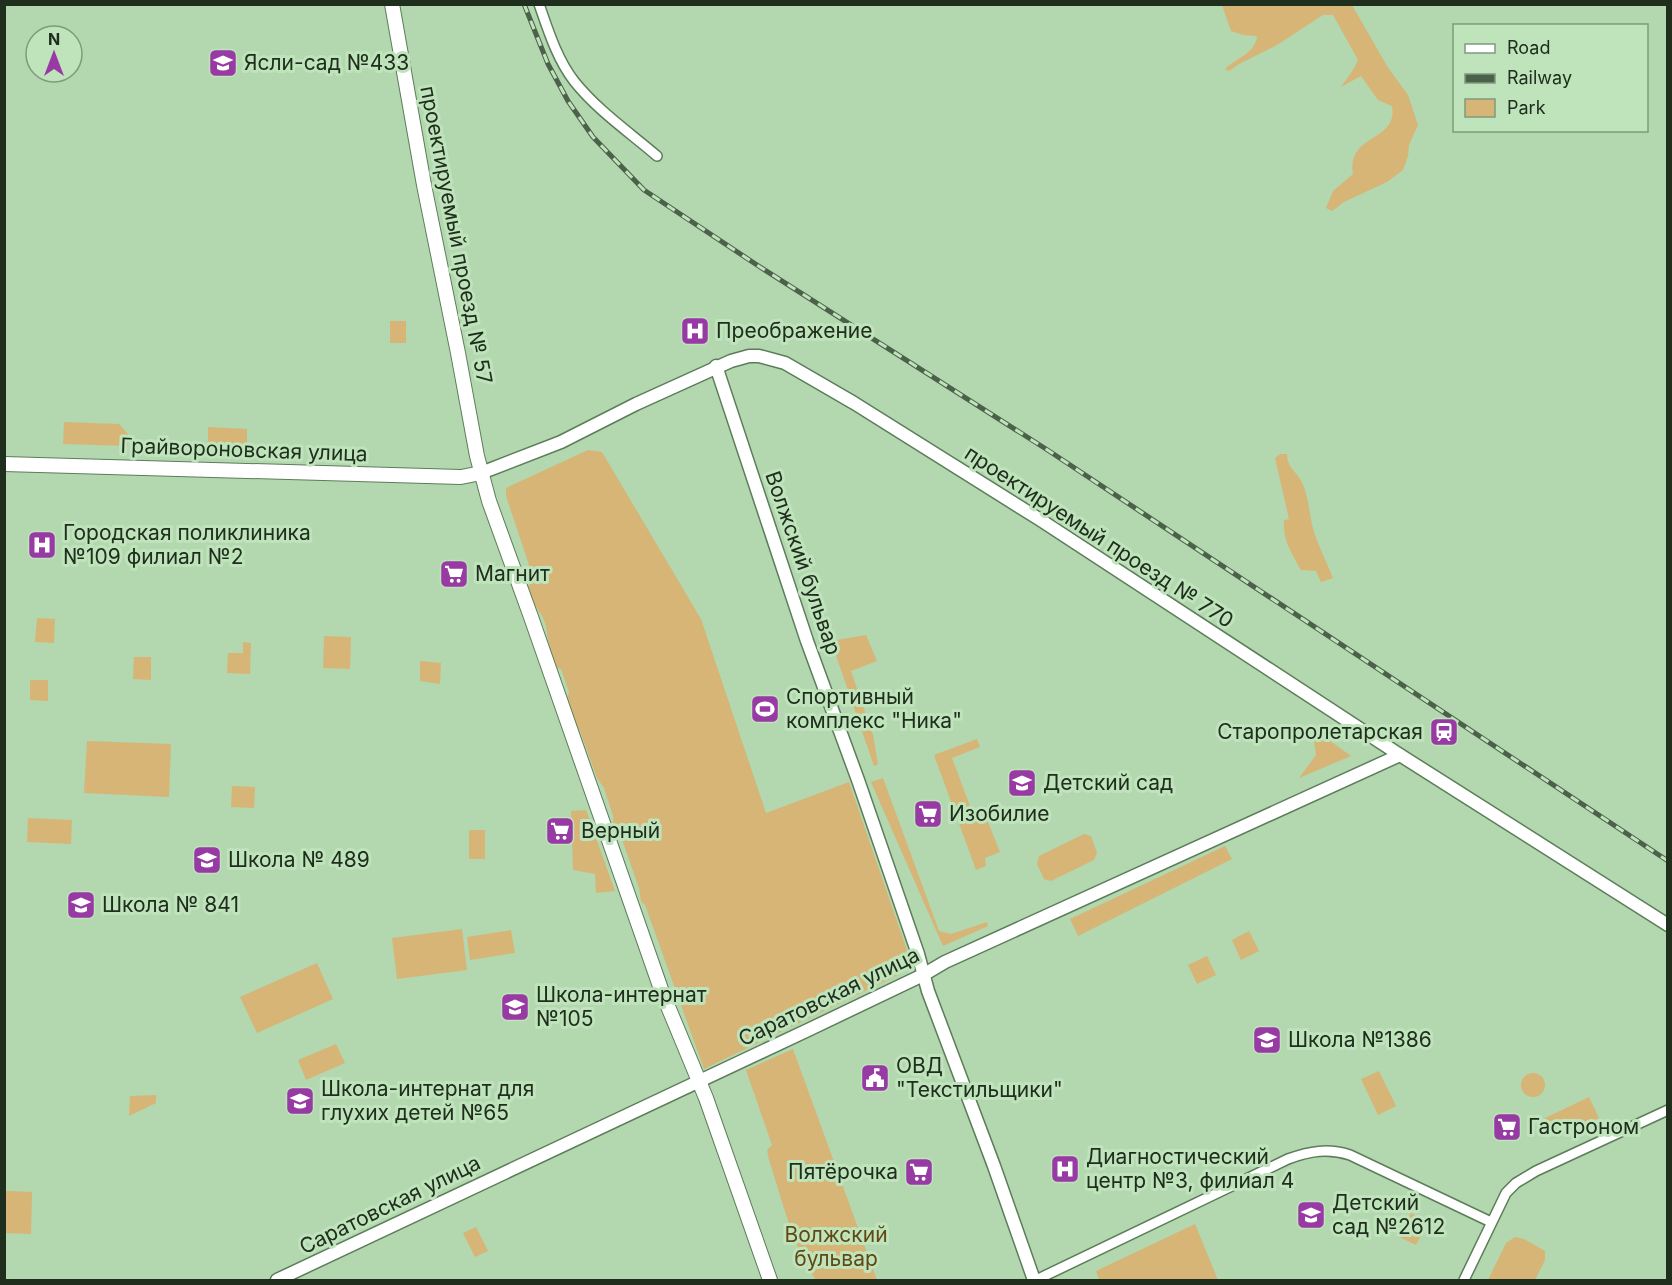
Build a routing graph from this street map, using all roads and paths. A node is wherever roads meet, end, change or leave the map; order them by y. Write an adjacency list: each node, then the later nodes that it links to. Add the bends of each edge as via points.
1 (392, 4): 6 (main road, проектируемый проезд № 57)
2 (539, 4): 3 (street, via 573,80)
3 (657, 156)
4 (716, 366): 6 (street, проектируемый проезд № 770, via 561,442); 7 (street, проектируемый проезд № 770, via 741,357 759,356 785,363 813,378 1039,519); 9 (street, Волжский бульвар)
5 (4, 464): 6 (main road, Грайвороновская улица, via 461,477)
6 (481, 473): 10 (main road, via 662,992)
7 (1400, 755): 8 (street, проектируемый проезд № 770); 9 (street, Саратовская улица)
8 (1668, 925)
9 (923, 975): 10 (street, Саратовская улица); 15 (street, Волжский бульвар)
10 (699, 1081): 13 (street, Саратовская улица); 14 (main road)
11 (1668, 1110): 12 (street, via 1524,1177 1506,1193)
12 (1491, 1222): 15 (street, via 1350,1155 1317,1151 1288,1159); 16 (street)
13 (277, 1281)
14 (770, 1281)
15 (1035, 1281)
16 (1464, 1281)

